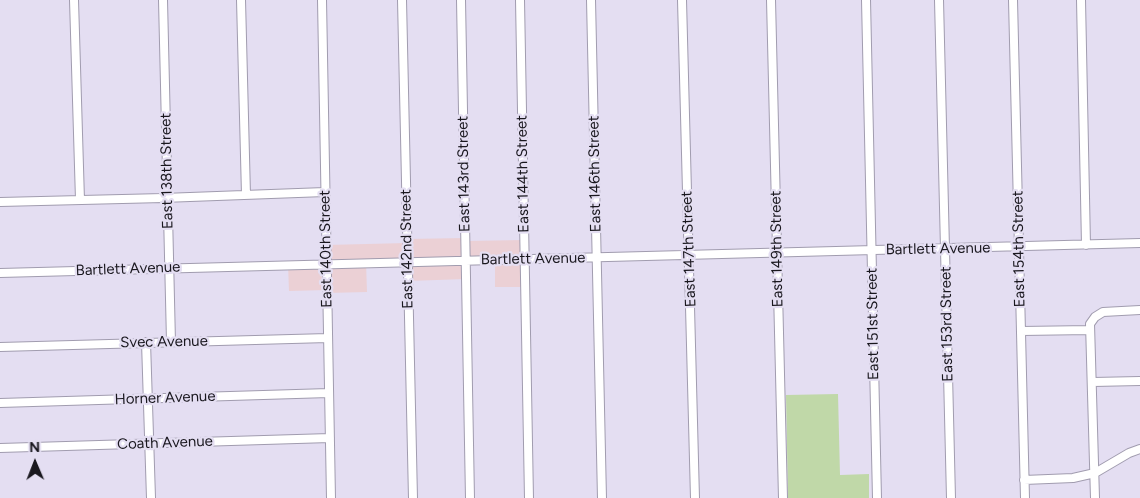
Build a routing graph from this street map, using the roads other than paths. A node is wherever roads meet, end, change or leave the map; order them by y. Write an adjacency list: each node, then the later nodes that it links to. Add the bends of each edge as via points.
1 (74, 0): 18 (street)
2 (163, 0): 17 (street, East 138th Street)
3 (241, 0): 16 (street)
4 (322, 0): 15 (street, East 140th Street)
5 (402, 0): 30 (street, East 142nd Street)
6 (460, 0): 29 (street, East 143rd Street)
7 (520, 0): 28 (street, East 144th Street)
8 (592, 0): 27 (street, East 146th Street)
9 (682, 0): 26 (street, East 147th Street)
10 (771, 0): 25 (street, East 149th Street)
11 (866, 0): 24 (street, East 151st Street)
12 (939, 0): 23 (street, East 153rd Street)
13 (1013, 0): 22 (street, East 154th Street)
14 (1081, 0): 21 (street)
15 (325, 192): 16 (street); 31 (street, East 140th Street)
16 (246, 195): 17 (street)
17 (168, 198): 18 (street); 32 (street, East 138th Street)
18 (80, 200): 19 (street)
19 (0, 202)
20 (1140, 243): 21 (street, Bartlett Avenue)
21 (1086, 245): 22 (street, Bartlett Avenue)
22 (1019, 247): 23 (street, Bartlett Avenue); 36 (street, East 154th Street)
23 (945, 249): 24 (street, Bartlett Avenue); 61 (street, East 153rd Street)
24 (872, 250): 25 (street, Bartlett Avenue); 60 (street, East 151st Street)
25 (777, 253): 26 (street, Bartlett Avenue); 59 (street, East 149th Street)
26 (689, 255): 27 (street, Bartlett Avenue); 58 (street, East 147th Street)
27 (596, 258): 28 (street, Bartlett Avenue); 57 (street, East 146th Street)
28 (524, 259): 29 (street, Bartlett Avenue); 56 (street, East 144th Street)
29 (466, 260): 30 (street, Bartlett Avenue); 55 (street, East 143rd Street)
30 (408, 261): 31 (street, Bartlett Avenue); 54 (street, East 142nd Street)
31 (326, 263): 32 (street, Bartlett Avenue); 37 (street, East 140th Street)
32 (170, 268): 33 (street, Bartlett Avenue); 39 (street, East 138th Street)
33 (0, 273)
34 (1140, 310): 35 (street, via 1103,312 1090,324)
35 (1090, 330): 36 (street); 42 (street)
36 (1021, 332): 51 (street, East 154th Street)
37 (328, 338): 39 (street, Svec Avenue); 43 (street, East 140th Street)
38 (146, 342): 39 (street, Svec Avenue); 40 (street, Svec Avenue); 44 (street)
39 (171, 342)
40 (0, 347)
41 (1140, 381): 42 (street)
42 (1093, 382): 50 (street)
43 (329, 394): 44 (street, Horner Avenue); 46 (street, East 140th Street)
44 (148, 399): 45 (street, Horner Avenue); 47 (street)
45 (0, 403)
46 (330, 438): 47 (street, Coath Avenue); 53 (street, East 140th Street)
47 (150, 444): 48 (street, Coath Avenue); 52 (street)
48 (0, 448)
49 (1140, 449): 50 (street)
50 (1095, 473): 51 (street, via 1074,478); 63 (street)
51 (1024, 480): 62 (street, East 154th Street)
52 (152, 498)
53 (331, 498)
54 (413, 498)
55 (470, 498)
56 (529, 498)
57 (602, 498)
58 (695, 498)
59 (783, 498)
60 (877, 498)
61 (951, 498)
62 (1025, 498)
63 (1096, 498)

